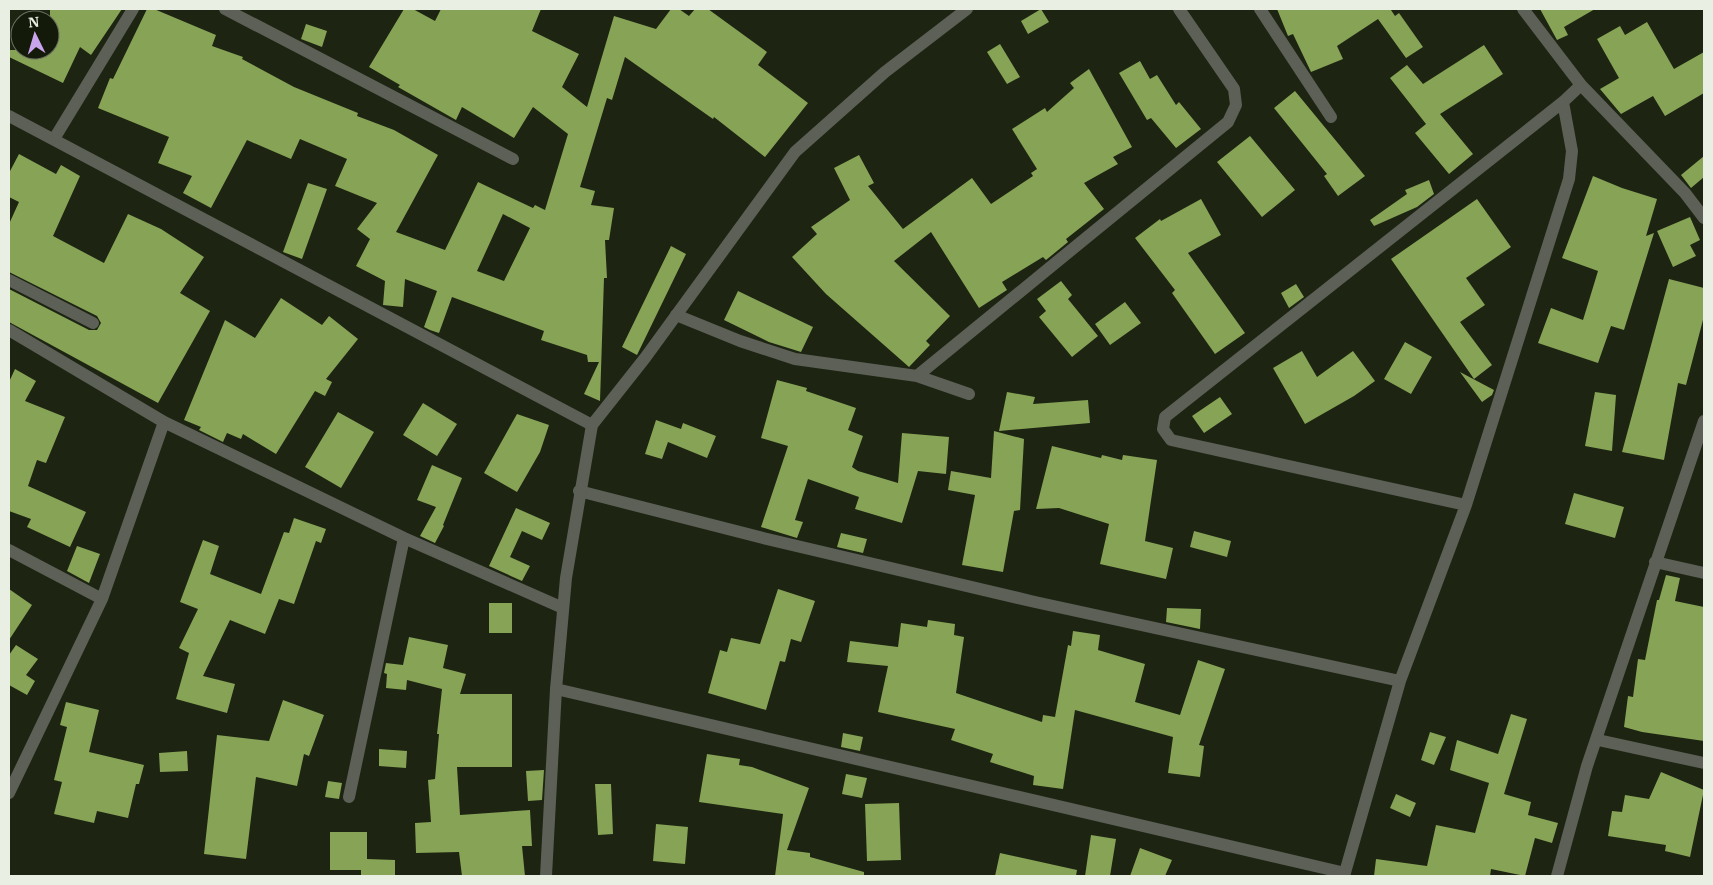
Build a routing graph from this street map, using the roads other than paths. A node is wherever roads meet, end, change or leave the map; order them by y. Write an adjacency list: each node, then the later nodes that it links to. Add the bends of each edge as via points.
1 (133, 9): 11 (street)
2 (225, 9): 12 (street)
3 (967, 9): 15 (street, via 885,72 795,152)
4 (1179, 9): 18 (street, via 1234,88 1236,105 1228,122)
5 (1260, 9): 10 (street)
6 (1523, 9): 7 (street)
7 (1581, 85): 8 (street); 13 (street, via 1685,193)
8 (1563, 102): 24 (street, via 1572,151 1569,179); 24 (street, via 1165,417 1163,429 1171,440)
9 (9, 116): 11 (street)
10 (1332, 117)
11 (54, 139): 22 (street)
12 (514, 159)
13 (1704, 218)
14 (9, 280): 16 (street)
15 (676, 315): 18 (street, via 795,359); 22 (street)
16 (93, 324)
17 (9, 330): 21 (street)
18 (917, 376): 19 (street)
19 (969, 394)
20 (1704, 421): 27 (street)
21 (164, 422): 25 (street); 29 (street)
22 (592, 425): 23 (street)
23 (579, 491): 30 (street); 31 (street, via 1036,602)
24 (1466, 505): 31 (street)
25 (404, 538): 30 (street); 36 (street)
26 (9, 550): 29 (street)
27 (1656, 562): 28 (street); 33 (street)
28 (1704, 573)
29 (102, 599): 35 (street)
30 (563, 608): 32 (street)
31 (1400, 681): 37 (street)
32 (556, 689): 37 (street); 38 (street)
33 (1598, 740): 34 (street); 39 (street, via 1587,766)
34 (1704, 763)
35 (9, 792)
36 (349, 796)
37 (1345, 875)
38 (546, 876)
39 (1556, 876)

